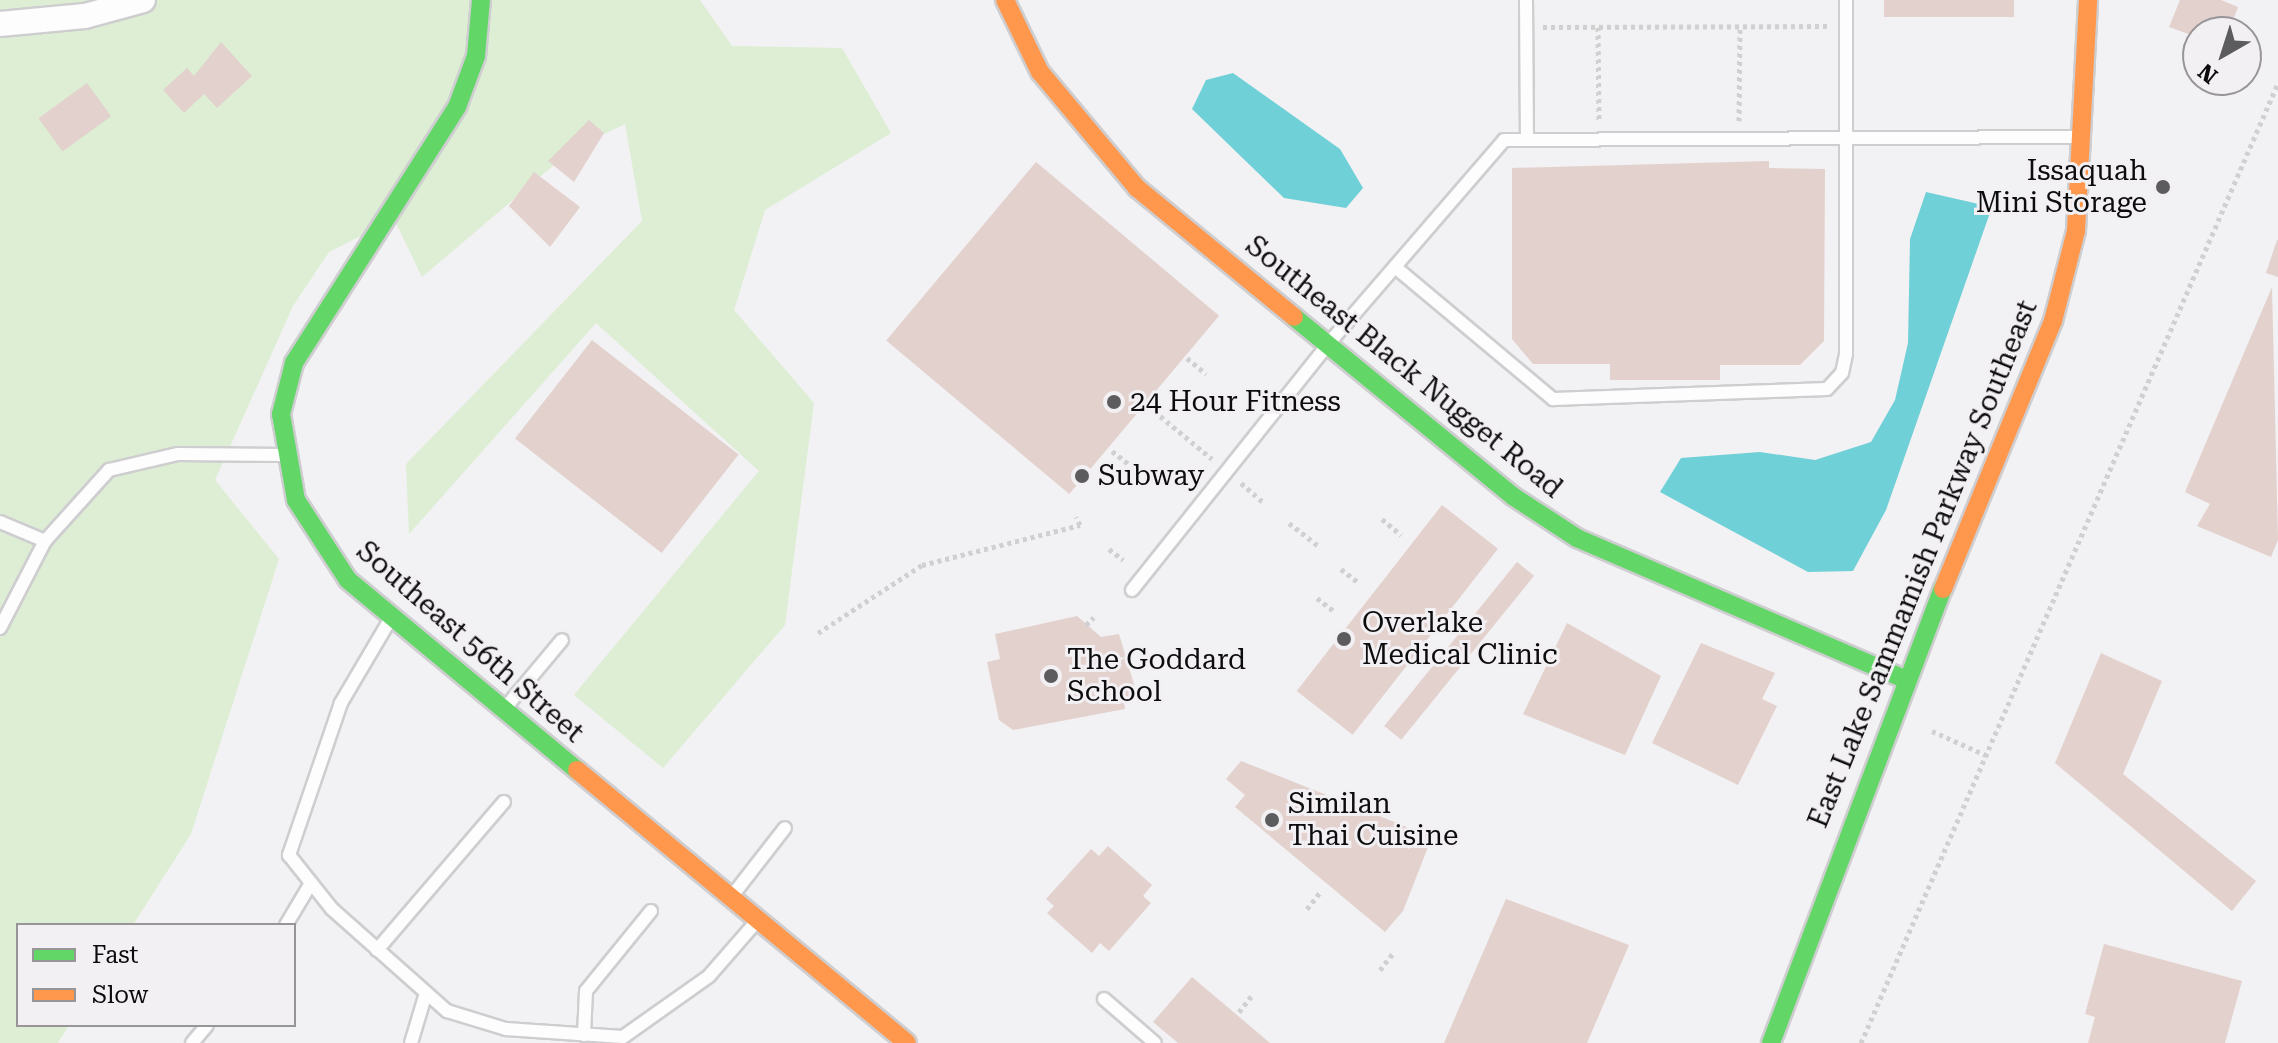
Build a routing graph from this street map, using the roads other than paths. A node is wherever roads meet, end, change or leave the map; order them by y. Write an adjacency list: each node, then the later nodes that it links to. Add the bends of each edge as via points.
1 (143, 0): 7 (street, via 85,16)
2 (481, 0): 13 (street, Southeast 56th Street, via 476,56 457,107 294,363 281,414)
3 (1005, 0): 12 (street, Southeast Black Nugget Road, via 1040,72 1110,161)
4 (1526, 0): 10 (lane)
5 (1846, 0): 9 (lane)
6 (2088, 0): 8 (street, East Lake Sammamish Parkway Southeast)
7 (0, 24)
8 (2084, 137): 9 (lane); 20 (street, East Lake Sammamish Parkway Southeast, via 2076,231 2053,321)
9 (1847, 138): 10 (lane); 11 (lane, via 1846,354 1842,373 1827,389 1553,399)
10 (1527, 139): 11 (lane, via 1504,140)
11 (1395, 267): 12 (lane)
12 (1329, 343): 16 (lane); 20 (street, Southeast Black Nugget Road, via 1514,497 1577,538)
13 (283, 455): 15 (lane, via 178,454 109,470); 17 (street, Southeast 56th Street, via 296,500 326,553)
14 (0, 522): 15 (lane)
15 (45, 541): 18 (lane)
16 (1132, 590)
17 (392, 617): 21 (street, Southeast 56th Street); 24 (lane, via 341,703 289,855)
18 (0, 628)
19 (562, 640): 21 (lane)
20 (1905, 679): 38 (street, East Lake Sammamish Parkway Southeast)
21 (504, 709): 25 (street, Southeast 56th Street)
22 (504, 802): 29 (lane)
23 (785, 828): 25 (lane)
24 (311, 883): 28 (lane); 29 (lane)
25 (730, 898): 27 (street, Southeast 56th Street)
26 (651, 911): 33 (lane, via 586,991)
27 (757, 921): 33 (lane, via 709,976 623,1037); 36 (street, Southeast 56th Street)
28 (287, 923)
29 (377, 950): 30 (lane)
30 (426, 993): 33 (lane, via 447,1011 506,1029); 35 (lane)
31 (1104, 999): 37 (lane)
32 (205, 1027): 34 (lane)
33 (584, 1035)
34 (192, 1043)
35 (411, 1043)
36 (907, 1043)
37 (1155, 1043)
38 (1771, 1043)

